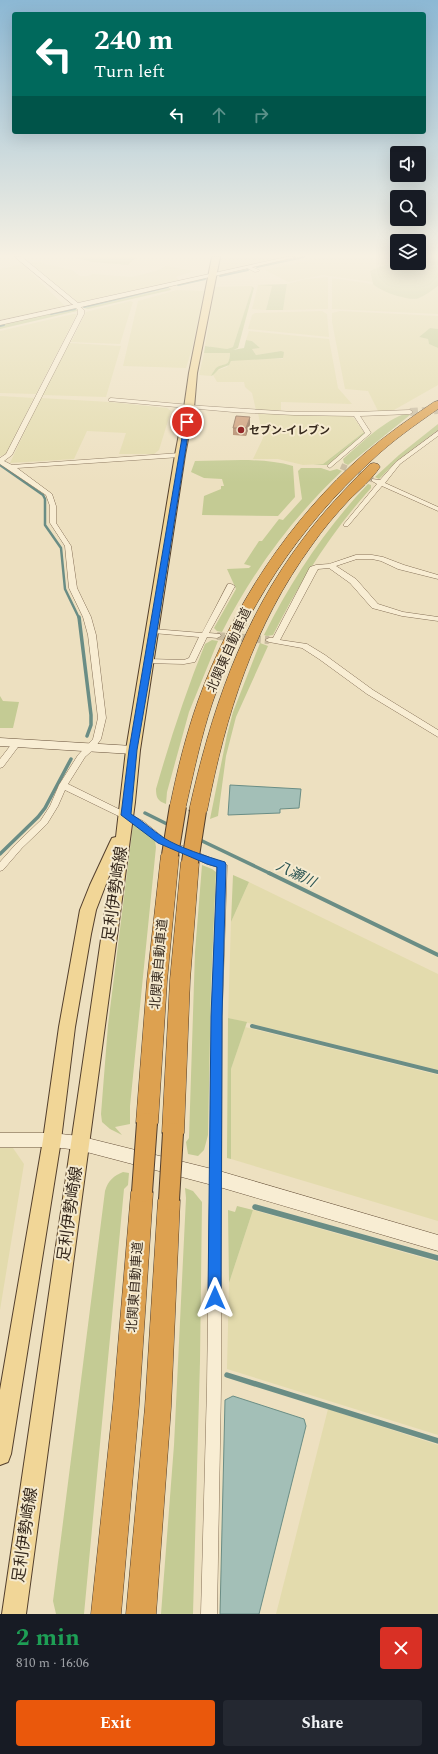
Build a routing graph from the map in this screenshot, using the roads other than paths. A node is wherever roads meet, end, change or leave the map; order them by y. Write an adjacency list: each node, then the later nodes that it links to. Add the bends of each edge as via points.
1 (72, 332): 11 (street, via 9,455)
2 (202, 332): 5 (main road, 足利伊勢崎線)
3 (111, 400): 5 (street)
4 (438, 404): 41 (highway, 北関東自動車道, bridge, via 385,442 348,476 309,517 276,560 244,614 218,670 195,734 178,806 170,855 157,981 126,1405)
5 (190, 408): 7 (street); 10 (main road, 足利伊勢崎線)
6 (410, 412): 7 (street)
7 (356, 414): 12 (street, via 368,433 332,465)
8 (438, 416): 42 (highway, 北関東自動車道, bridge, via 392,450 344,496 308,539 252,632 224,703 205,773 190,862 181,972 158,1407)
9 (438, 433): 14 (street)
10 (180, 455): 13 (street); 21 (main road, 足利伊勢崎線)
11 (0, 461): 13 (street)
12 (341, 466)
13 (11, 467): 28 (street, via 49,494 53,506 53,523 68,546 73,588 87,617 92,635 98,680 102,718 97,739)
14 (377, 482): 15 (street); 16 (street)
15 (438, 509)
16 (346, 524)
17 (330, 566): 18 (street, via 356,557 372,557); 20 (street, via 352,581 375,606 402,614); 25 (street, via 313,569 272,640 304,646 370,692)
18 (438, 577)
19 (230, 586): 22 (street)
20 (438, 619)
21 (153, 630): 22 (street); 24 (main road, 足利伊勢崎線)
22 (204, 635): 23 (street); 24 (street, via 190,661)
23 (217, 636)
24 (148, 661): 29 (main road, 足利伊勢崎線)
25 (438, 734)
26 (0, 742): 27 (street)
27 (17, 743): 28 (street); 30 (street)
28 (91, 747): 29 (street); 31 (street, via 82,755)
29 (133, 750): 32 (main road, 足利伊勢崎線)
30 (0, 765)
31 (63, 785): 32 (street); 33 (street, via 44,822)
32 (126, 815): 35 (main road, 足利伊勢崎線, via 120,836 88,910); 36 (main road, 足利伊勢崎線); 37 (street, via 161,840 222,865 216,1016)
33 (0, 868)
34 (0, 1140): 35 (street)
35 (52, 1140): 36 (street); 39 (main road, 足利伊勢崎線)
36 (79, 1143): 37 (street); 40 (main road, 足利伊勢崎線)
37 (216, 1178): 38 (street); 43 (street)
38 (438, 1243)
39 (0, 1454)
40 (14, 1614)
41 (106, 1614)
42 (141, 1614)
43 (209, 1614)

